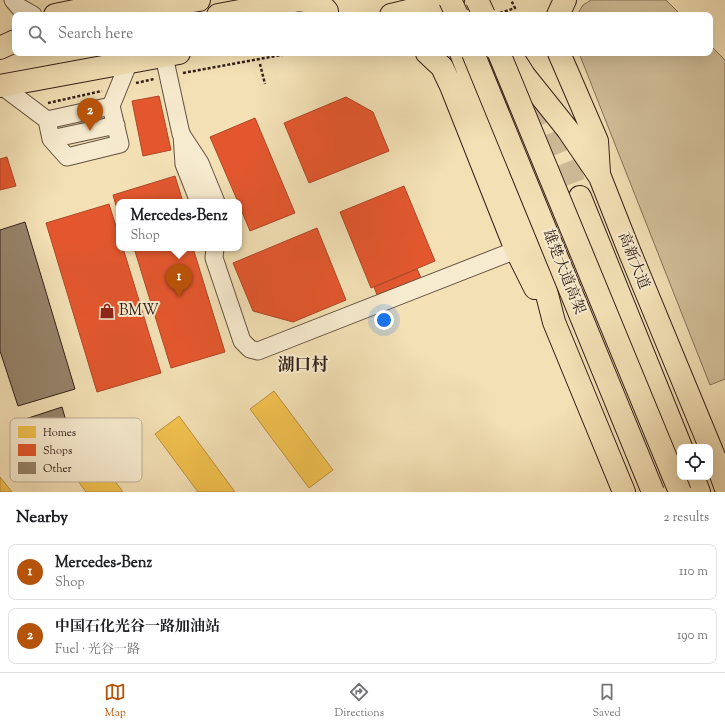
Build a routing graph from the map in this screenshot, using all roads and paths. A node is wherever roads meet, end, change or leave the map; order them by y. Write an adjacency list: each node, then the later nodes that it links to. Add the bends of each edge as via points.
1 (13, 0): 10 (street)
2 (127, 0): 11 (main road)
3 (199, 0): 12 (main road)
4 (299, 0): 13 (main road); 14 (main road, via 318,4)
5 (477, 0): 9 (main road, bridge)
6 (511, 0): 9 (path, via 515,8)
7 (565, 0): 16 (main road)
8 (448, 6): 15 (main road)
9 (490, 11)
10 (28, 12)
11 (70, 12)
12 (127, 12)
13 (234, 12)
14 (327, 12)
15 (410, 12)
16 (559, 12)
17 (12, 42): 19 (main road)
18 (12, 47): 19 (main road)
19 (0, 48)
20 (248, 56): 27 (path)
21 (430, 56): 44 (main road, via 442,67 452,86)
22 (463, 56): 39 (main road)
23 (474, 56): 53 (main road, 雄楚大道高架, bridge)
24 (500, 56): 54 (main road, 雄楚大道高架, bridge)
25 (512, 56): 36 (main road, 高新大道)
26 (560, 56): 40 (main road, via 597,141)
27 (175, 61): 28 (main road); 38 (street)
28 (129, 62): 33 (main road); 34 (street)
29 (260, 64): 32 (path)
30 (151, 79): 31 (path)
31 (138, 82)
32 (264, 84)
33 (1, 86): 37 (street)
34 (108, 98): 35 (path); 37 (street); 37 (street, via 116,125 51,139)
35 (47, 103)
36 (553, 111): 39 (main road, via 531,100 512,99 500,111); 40 (main road, 高新大道)
37 (47, 120)
38 (181, 134): 42 (street, via 184,164); 43 (street, via 200,163)
39 (496, 140): 48 (main road, via 514,186)
40 (600, 177): 51 (main road, 高新大道)
41 (580, 197): 49 (main road)
42 (198, 199)
43 (215, 199)
44 (516, 250): 46 (street); 48 (main road, via 530,281)
45 (215, 251): 46 (street, via 214,258 242,341 250,349 258,351)
46 (434, 282): 47 (street, via 424,274)
47 (378, 292)
48 (554, 322): 52 (main road)
49 (680, 444)
50 (694, 480): 55 (main road)
51 (725, 486)
52 (624, 492)
53 (654, 492)
54 (680, 492)
55 (700, 492)

